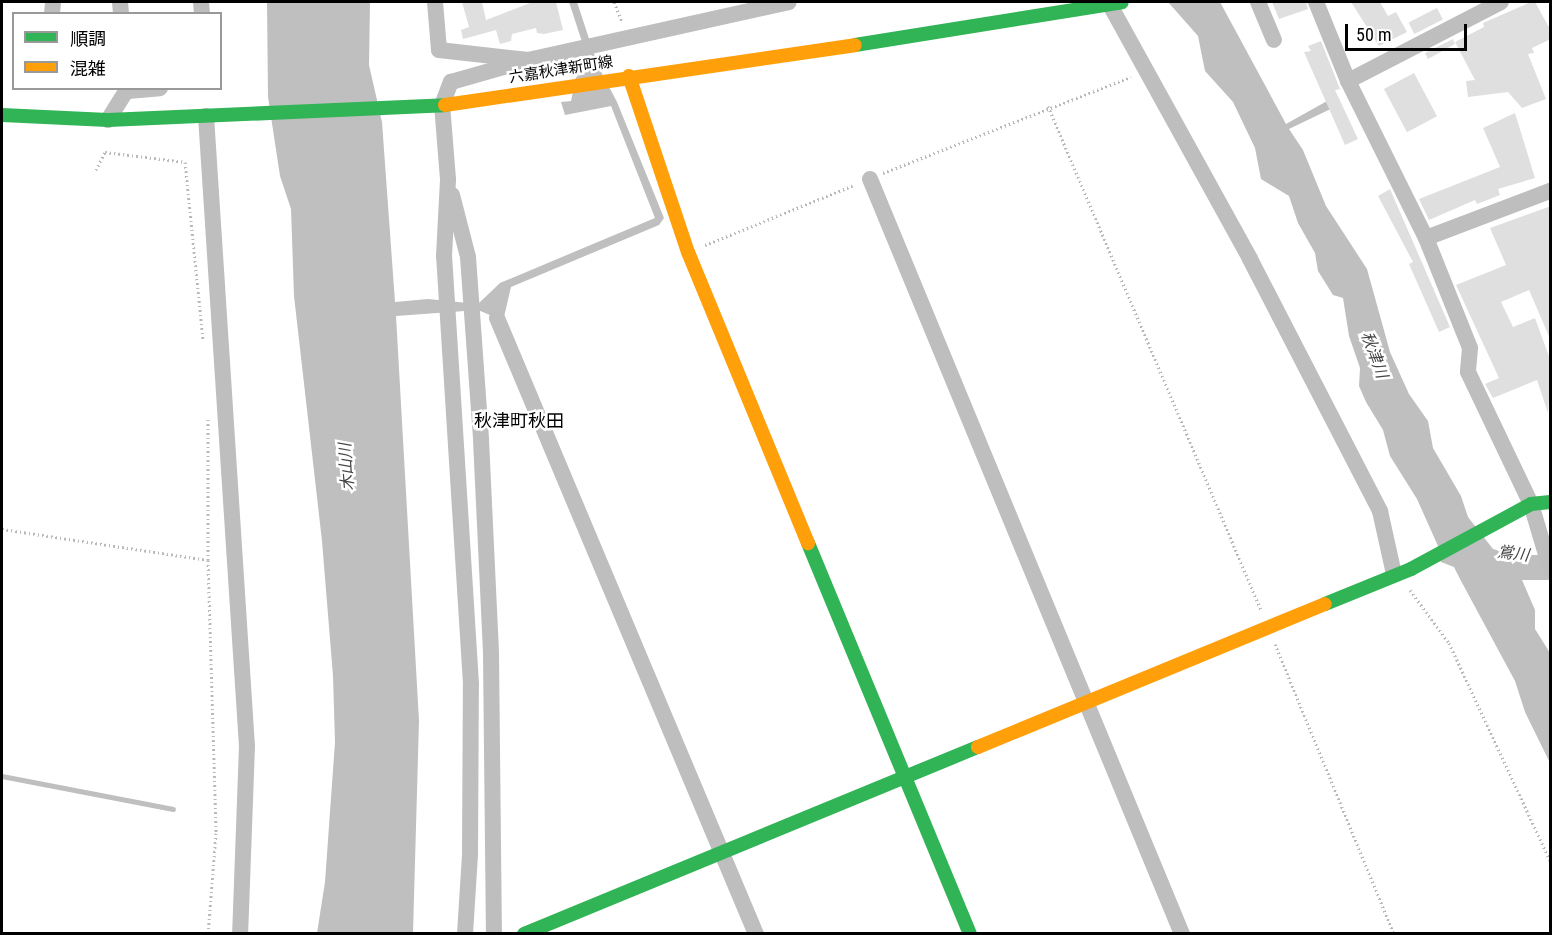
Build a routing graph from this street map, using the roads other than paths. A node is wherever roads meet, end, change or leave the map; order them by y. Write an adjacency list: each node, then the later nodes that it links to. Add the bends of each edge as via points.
1 (435, 2): 8 (street, via 439,50)
2 (789, 2): 8 (street)
3 (1258, 2): 7 (street)
4 (1316, 2): 10 (street)
5 (1501, 2): 10 (street)
6 (1116, 3): 9 (street, 六嘉秋津新町線, via 936,34); 24 (street, via 1147,71 1250,259 1380,511)
7 (1274, 40)
8 (528, 60): 12 (street, via 451,82)
9 (630, 76): 12 (street, 六嘉秋津新町線); 26 (street, via 688,252)
10 (1348, 81): 19 (street)
11 (128, 90): 15 (street)
12 (442, 105): 14 (street, 六嘉秋津新町線); 16 (street)
13 (2, 115): 15 (street, 六嘉秋津新町線)
14 (206, 116): 15 (street, 六嘉秋津新町線); 29 (street, via 247,747)
15 (108, 120)
16 (448, 179): 30 (street, via 444,256 471,684 470,854); 31 (street, via 468,257 481,440 491,654)
17 (870, 179): 25 (street)
18 (1551, 190): 19 (street)
19 (1426, 238): 22 (street, via 1470,348 1468,372)
20 (497, 318): 27 (street)
21 (1551, 502): 22 (street)
22 (1530, 504): 23 (street); 24 (street, via 1411,569)
23 (1549, 564)
24 (1394, 574): 25 (street)
25 (1086, 701): 26 (street); 34 (street)
26 (904, 776): 27 (street); 33 (street)
27 (722, 852): 28 (street); 32 (street)
28 (535, 932)
29 (240, 933)
30 (465, 933)
31 (494, 933)
32 (756, 933)
33 (970, 933)
34 (1182, 933)

